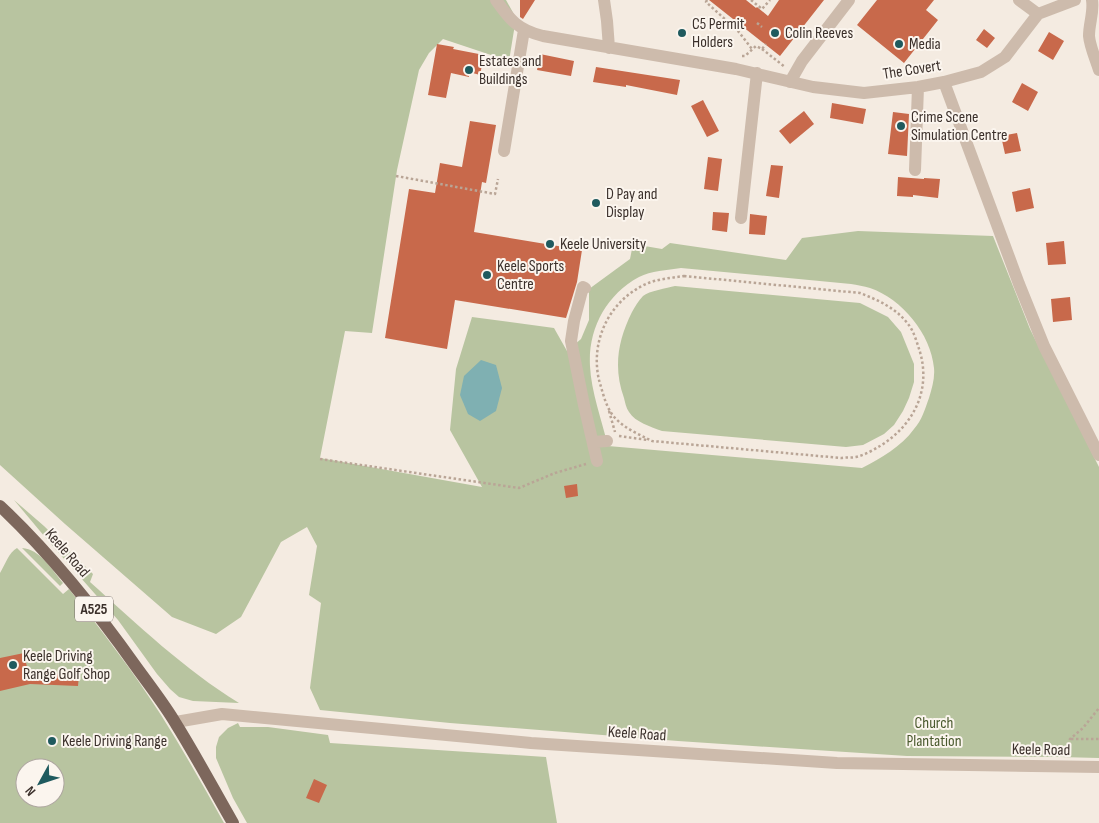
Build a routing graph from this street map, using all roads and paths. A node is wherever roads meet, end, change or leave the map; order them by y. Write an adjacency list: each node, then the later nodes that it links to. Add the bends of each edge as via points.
1 (496, 0): 13 (street, The Covert, via 511,20)
2 (604, 0): 15 (street)
3 (707, 0): 16 (path)
4 (751, 0): 5 (path, via 762,9)
5 (770, 0)
6 (849, 0): 22 (street, via 802,61)
7 (1019, 0): 10 (street)
8 (1075, 0): 10 (street)
9 (1092, 0): 20 (street, via 1089,38)
10 (1038, 14): 23 (street, The Covert, via 1005,57 981,72)
11 (757, 23): 12 (path)
12 (762, 27)
13 (524, 30): 15 (street, The Covert); 25 (street)
14 (766, 44): 17 (path)
15 (609, 48): 21 (street, The Covert)
16 (752, 49): 17 (path, via 756,46); 18 (path, via 745,56)
17 (762, 49): 19 (path)
18 (740, 56)
19 (784, 67)
20 (1099, 70)
21 (757, 73): 22 (street, The Covert); 29 (street)
22 (790, 82): 24 (street, The Covert, via 864,93)
23 (944, 82): 24 (street, The Covert); 35 (street, via 1044,346)
24 (918, 87): 26 (street)
25 (504, 151)
26 (915, 170)
27 (396, 176): 28 (path, via 495,194)
28 (498, 179)
29 (741, 218)
30 (585, 288): 34 (street, via 571,341)
31 (608, 408): 33 (path, via 626,427); 33 (path, via 616,436); 33 (path, via 596,358 603,330 609,316 630,294 660,280 684,276 860,293 894,310 909,324 922,361 924,380 920,396 904,426 870,452 841,458)
32 (607, 441): 34 (street)
33 (652, 441)
34 (593, 442): 37 (street)
35 (1099, 455)
36 (320, 458): 37 (path, via 519,488)
37 (597, 461)
38 (0, 506): 40 (main road, Keele Road / A525, via 83,595)
39 (1099, 708): 41 (path, via 1070,740)
40 (176, 722): 42 (street, Keele Road, via 222,714 531,743 837,763); 43 (main road, Keele Road / A525)
41 (1099, 739)
42 (1099, 768)
43 (233, 823)

